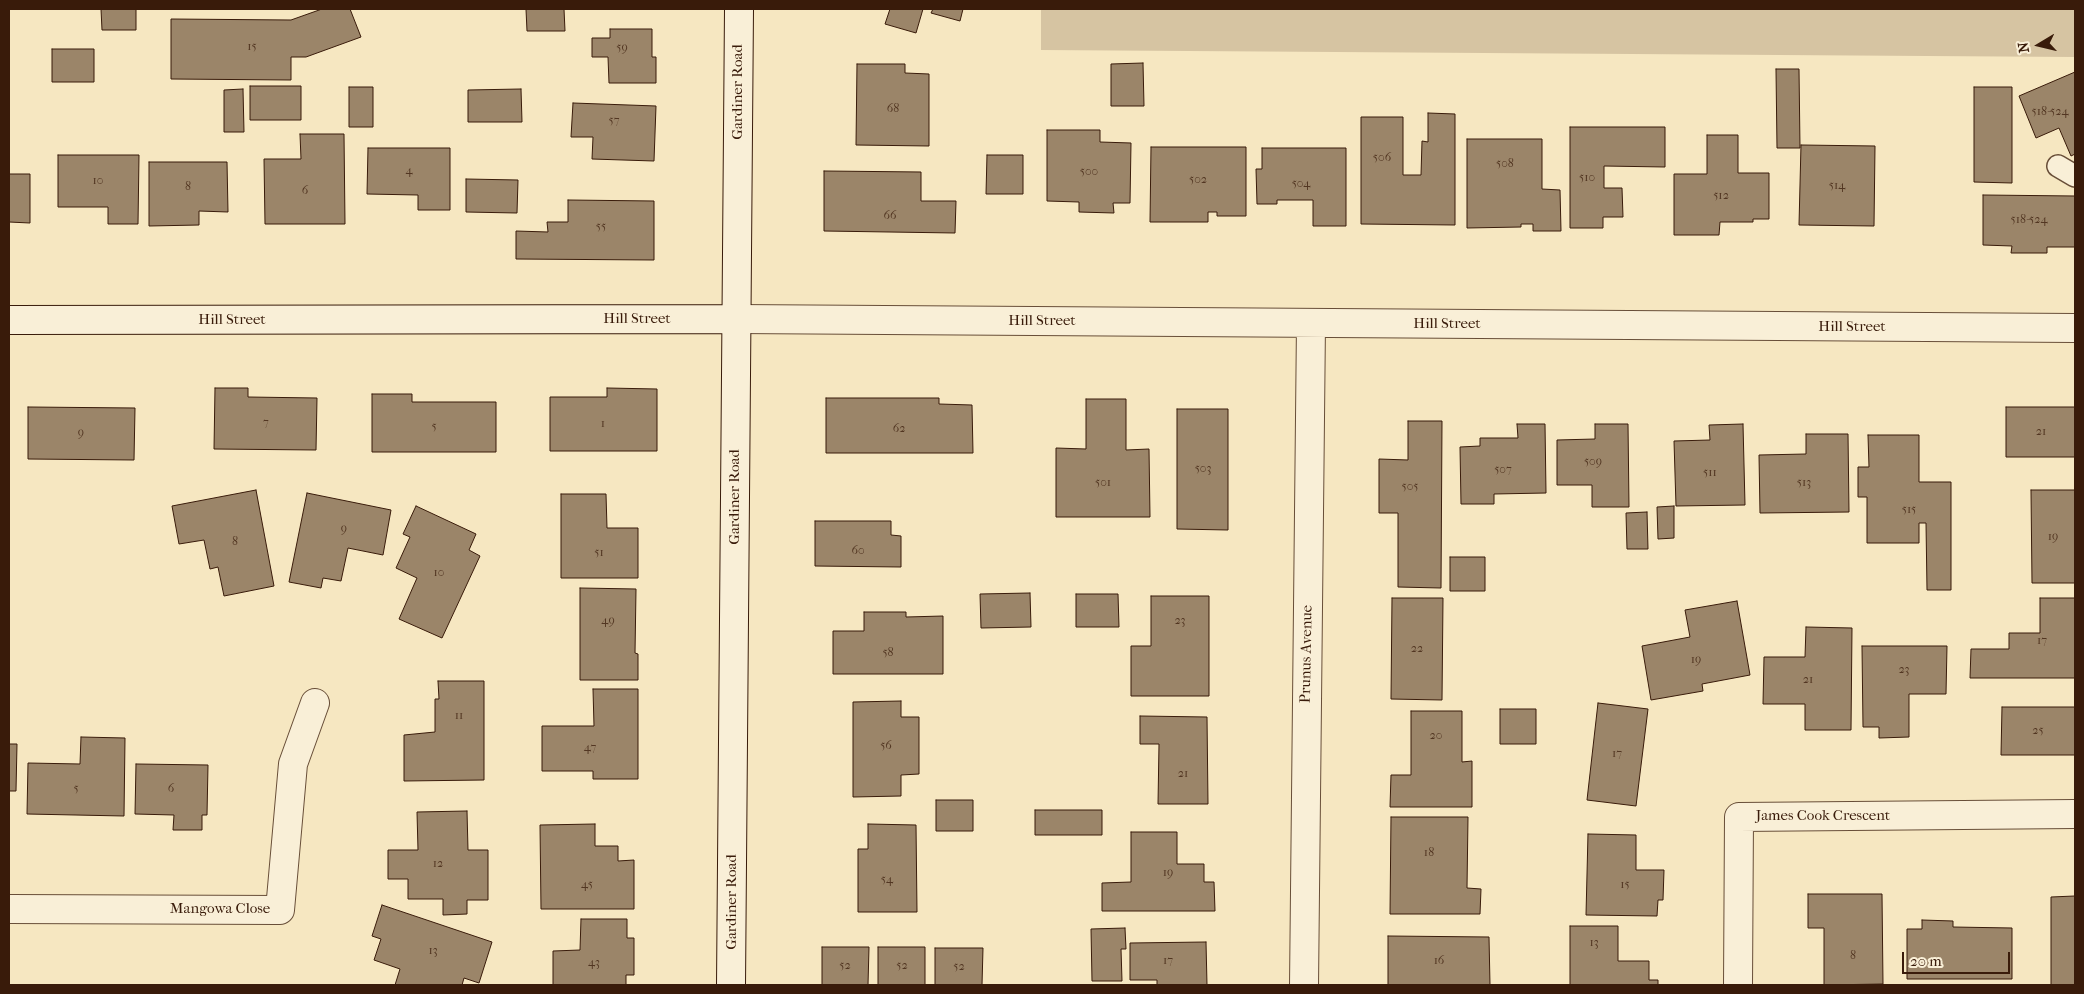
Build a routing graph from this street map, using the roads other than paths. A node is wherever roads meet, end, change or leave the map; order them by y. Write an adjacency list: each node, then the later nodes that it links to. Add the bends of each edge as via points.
1 (739, 9): 2 (street, Gardiner Road)
2 (736, 319): 3 (street, Hill Street); 4 (street, Hill Street); 9 (street, Gardiner Road)
3 (9, 320)
4 (1311, 323): 5 (street, Hill Street); 10 (street, Prunus Avenue)
5 (2075, 328)
6 (315, 703): 8 (street, Mangowa Close, via 293,764 280,910)
7 (2075, 814): 11 (street, James Cook Crescent, via 1739,817)
8 (9, 909)
9 (731, 985)
10 (1304, 985)
11 (1738, 985)

